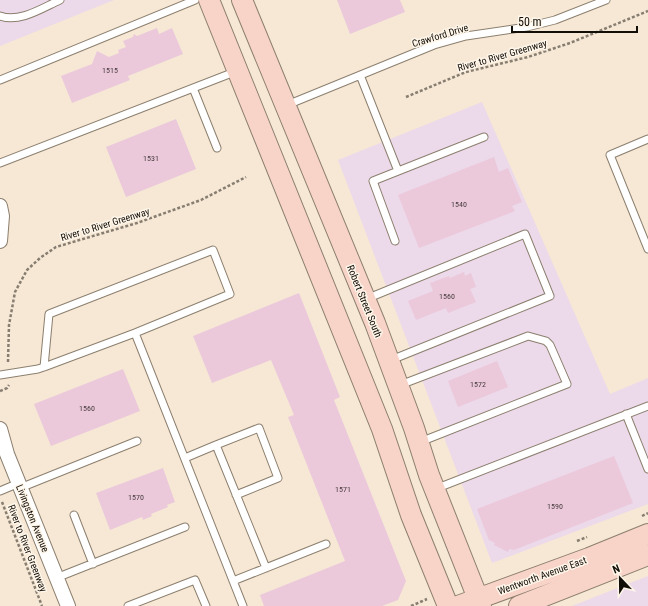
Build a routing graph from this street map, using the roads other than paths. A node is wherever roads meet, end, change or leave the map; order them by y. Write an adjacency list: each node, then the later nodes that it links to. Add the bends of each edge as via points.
1 (60, 0): 6 (lane, via 20,18)
2 (195, 0): 9 (lane)
3 (209, 0): 7 (main road)
4 (242, 0): 11 (main road, Robert Street South)
5 (606, 0): 8 (lane, Crawford Drive, via 555,20 466,36 434,45)
6 (0, 16)
7 (238, 70): 10 (lane); 53 (main road, via 379,422 411,515)
8 (360, 75): 11 (lane, Crawford Drive); 16 (lane)
9 (0, 80)
10 (193, 88): 14 (lane); 15 (lane)
11 (285, 105): 21 (main road, Robert Street South)
12 (484, 137): 16 (lane)
13 (648, 139): 20 (lane, via 610,155)
14 (217, 148)
15 (0, 163)
16 (398, 171): 19 (lane, via 373,181)
17 (0, 206): 18 (street)
18 (0, 241)
19 (395, 241)
20 (648, 249)
21 (365, 299): 23 (main road, Robert Street South); 23 (lane, via 525,234 550,296)
22 (135, 333): 24 (lane); 24 (lane, via 230,294 213,250 49,314); 33 (lane)
23 (388, 361): 26 (main road, Robert Street South)
24 (44, 367): 25 (lane)
25 (0, 375)
26 (398, 386): 31 (main road, Robert Street South); 31 (lane, via 528,336 546,341 550,345 567,384)
27 (648, 406): 28 (lane)
28 (626, 414): 34 (lane); 36 (lane)
29 (0, 429): 35 (street, Livingston Avenue)
30 (137, 441): 35 (lane)
31 (418, 443): 36 (main road, Robert Street South)
32 (216, 445): 33 (lane); 38 (lane); 38 (lane, via 259,428 278,478)
33 (184, 458): 47 (lane)
34 (648, 469)
35 (20, 485): 37 (lane); 46 (street, Livingston Avenue)
36 (435, 489): 48 (main road, Robert Street South)
37 (0, 491)
38 (236, 495): 45 (lane)
39 (74, 515): 44 (lane)
40 (185, 527): 44 (lane)
41 (648, 534): 48 (main road, Wentworth Avenue East)
42 (326, 544): 45 (lane)
43 (648, 555): 55 (main road, Wentworth Avenue East)
44 (93, 564): 46 (lane)
45 (266, 568): 47 (lane)
46 (56, 578): 49 (street, Livingston Avenue)
47 (233, 581): 52 (lane)
48 (479, 602): 54 (main road, Wentworth Avenue East)
49 (68, 606)
50 (128, 606): 51 (lane, via 195,580)
51 (206, 606)
52 (243, 606)
53 (448, 606)
54 (458, 606)
55 (519, 606)

